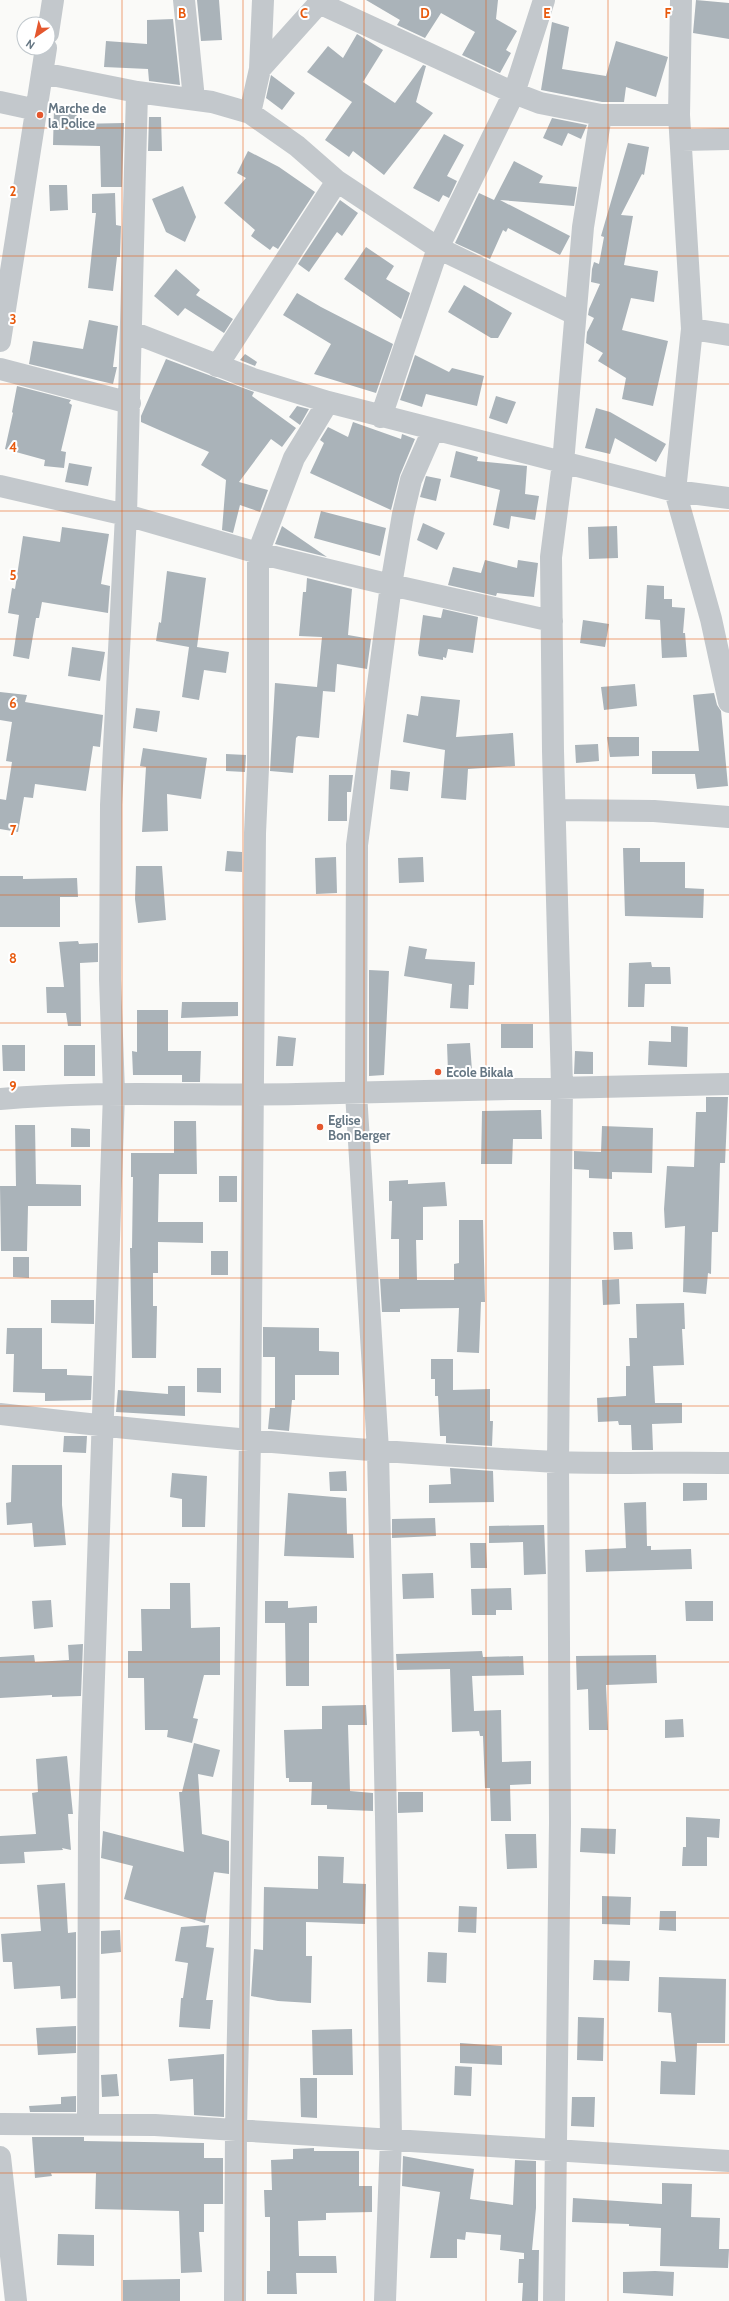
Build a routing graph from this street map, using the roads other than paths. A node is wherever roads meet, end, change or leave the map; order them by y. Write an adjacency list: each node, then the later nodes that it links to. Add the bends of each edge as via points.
1 (53, 0): 7 (street)
2 (184, 0): 13 (street)
3 (263, 0): 9 (street)
4 (544, 0): 12 (street)
5 (681, 0): 18 (street)
6 (321, 1): 9 (street); 12 (street)
7 (51, 16)
8 (45, 56): 10 (street)
9 (260, 69): 16 (street)
10 (42, 73): 11 (street); 15 (street)
11 (137, 92): 13 (street); 25 (street)
12 (514, 93): 17 (street, via 540,103); 22 (street)
13 (194, 99): 16 (street)
14 (0, 102): 15 (street)
15 (37, 110): 27 (street)
16 (250, 113): 21 (street, via 285,137)
17 (601, 115): 18 (street); 23 (street, via 583,227)
18 (679, 115): 20 (street)
19 (729, 139): 20 (street)
20 (682, 140): 24 (street)
21 (337, 182): 22 (street); 28 (street)
22 (438, 248): 23 (street); 32 (street)
23 (575, 314): 34 (street)
24 (692, 329): 26 (street); 36 (street)
25 (132, 332): 28 (street); 31 (street)
26 (729, 335)
27 (0, 342)
28 (217, 366): 30 (street)
29 (0, 369): 31 (street)
30 (328, 402): 32 (street); 39 (street, via 294,458)
31 (130, 403): 38 (street)
32 (381, 417): 33 (street)
33 (433, 430): 34 (street); 40 (street, via 411,480)
34 (563, 463): 36 (street); 41 (street, via 551,557)
35 (0, 486): 38 (street)
36 (675, 491): 37 (street); 42 (street, via 711,619)
37 (729, 498)
38 (126, 515): 39 (street); 47 (street, via 112,805 110,979)
39 (258, 553): 40 (street); 49 (street, via 258,768)
40 (391, 585): 41 (street); 48 (street, via 357,845)
41 (552, 621): 43 (street)
42 (729, 702)
43 (556, 810): 44 (street, via 654,811); 46 (street)
44 (729, 817)
45 (729, 1084): 46 (street)
46 (562, 1086): 48 (street); 55 (street)
47 (114, 1093): 49 (street); 50 (street); 52 (street)
48 (356, 1094): 49 (street); 54 (street)
49 (252, 1095): 53 (street)
50 (0, 1099)
51 (0, 1414): 52 (street)
52 (104, 1427): 53 (street); 58 (street, via 89,1822)
53 (250, 1441): 54 (street); 59 (street)
54 (378, 1450): 55 (street); 60 (street)
55 (558, 1462): 56 (street); 61 (street, via 560,1823)
56 (729, 1463)
57 (0, 2124): 58 (street)
58 (88, 2124): 59 (street)
59 (236, 2130): 60 (street); 66 (street)
60 (391, 2138): 61 (street); 67 (street)
61 (556, 2149): 63 (street); 68 (street)
62 (0, 2157): 64 (street)
63 (729, 2161)
64 (1, 2187): 65 (street)
65 (16, 2301)
66 (235, 2301)
67 (385, 2301)
68 (554, 2301)

